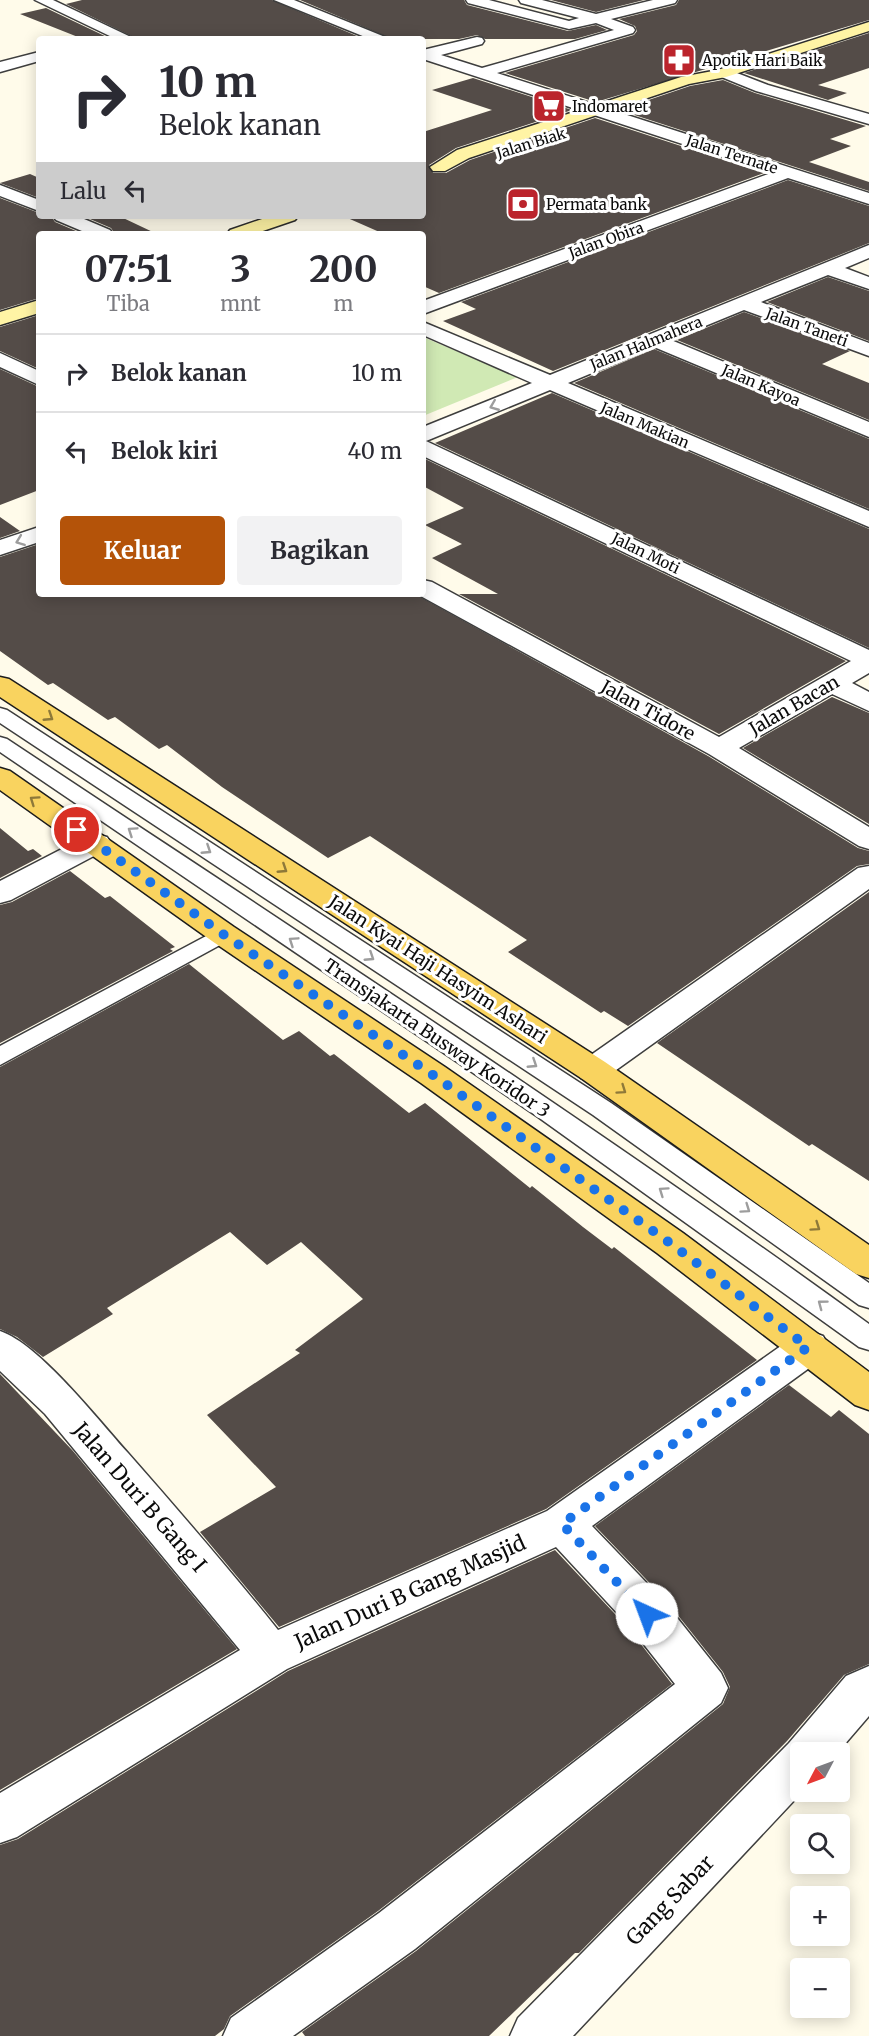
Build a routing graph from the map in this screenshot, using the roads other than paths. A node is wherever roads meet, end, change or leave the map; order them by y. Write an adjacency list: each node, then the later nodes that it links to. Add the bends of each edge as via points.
1 (42, 0): 9 (street)
2 (281, 0): 10 (street)
3 (473, 0): 6 (street)
4 (670, 0): 7 (street)
5 (530, 1): 6 (street); 7 (street)
6 (510, 10): 7 (street, via 569,25)
7 (599, 19): 17 (street, via 628,30)
8 (869, 26): 18 (main road, Jalan Biak)
9 (121, 36)
10 (375, 36)
11 (477, 41): 12 (street)
12 (426, 54)
13 (426, 56): 17 (street, Jalan Ternate)
14 (36, 57): 15 (street)
15 (4, 66): 16 (street)
16 (29, 72)
17 (481, 73): 19 (street, Jalan Ternate)
18 (722, 74): 19 (main road, Jalan Biak, via 686,80); 20 (main road, Jalan Biak, via 709,87); 21 (street)
19 (596, 110): 20 (street, Jalan Ternate); 22 (main road, Jalan Biak, via 463,154)
20 (615, 116): 22 (main road, Jalan Biak, via 479,159); 23 (street, Jalan Ternate)
21 (869, 119)
22 (431, 169)
23 (789, 172): 25 (street, Jalan Ternate); 38 (street, Jalan Obira)
24 (0, 190): 26 (street)
25 (869, 199)
26 (36, 205)
27 (69, 219): 29 (street)
28 (280, 219): 30 (main road)
29 (97, 231)
30 (245, 231)
31 (869, 251): 32 (street, Jalan Halmahera)
32 (827, 268): 33 (street); 35 (street, Jalan Halmahera)
33 (869, 283)
34 (36, 292): 36 (main road)
35 (745, 303): 41 (street, Jalan Halmahera); 42 (street, Jalan Taneti)
36 (0, 304)
37 (36, 307): 39 (main road)
38 (426, 307)
39 (0, 319)
40 (426, 329): 45 (street, Jalan Makian)
41 (654, 340): 45 (street, Jalan Halmahera); 46 (street, Jalan Kayoa)
42 (869, 350)
43 (0, 358): 44 (street)
44 (36, 377)
45 (548, 383): 47 (street, Jalan Halmahera, one-way to 47); 50 (street, Jalan Makian)
46 (869, 430)
47 (426, 434)
48 (426, 448): 55 (street, Jalan Moti)
49 (36, 515): 51 (street)
50 (869, 520)
51 (0, 529)
52 (36, 535): 53 (street, one-way to 53)
53 (0, 548)
54 (426, 589): 61 (street, Jalan Tidore)
55 (869, 661): 56 (street, Jalan Bacan)
56 (832, 683): 58 (street); 61 (street, Jalan Bacan)
57 (0, 685): 69 (main road, Jalan Kyai Haji Hasyim Ashari, one-way to 69)
58 (869, 703)
59 (0, 714): 71 (lane, Transjakarta Busway Koridor 3, one-way to 71, via 602,1109)
60 (0, 743): 72 (lane, Transjakarta Busway Koridor 3, one-way to 60, via 613,1156)
61 (719, 748): 63 (street, Jalan Tidore)
62 (0, 777): 64 (main road, one-way to 62)
63 (869, 840)
64 (96, 843): 66 (street); 67 (main road)
65 (869, 875): 69 (street)
66 (0, 893)
67 (223, 934): 68 (lane); 74 (main road, via 433,1075 670,1243)
68 (0, 1057)
69 (593, 1070): 70 (main road, Jalan Kyai Haji Hasyim Ashari, one-way to 70)
70 (869, 1264)
71 (869, 1297)
72 (869, 1340)
73 (0, 1347): 77 (street, Jalan Duri B Gang I, via 59,1402)
74 (808, 1347): 75 (main road); 76 (street, Jalan Duri B Gang Masjid)
75 (869, 1394)
76 (562, 1524): 77 (street, Jalan Duri B Gang Masjid); 82 (street, via 647,1614 705,1688 398,1931)
77 (271, 1655): 81 (street, Jalan Duri B Gang Masjid)
78 (869, 1687): 79 (street)
79 (817, 1742)
80 (790, 1772): 83 (street, Gang Sabar, via 603,1971)
81 (0, 1820)
82 (249, 2036)
83 (536, 2036)

